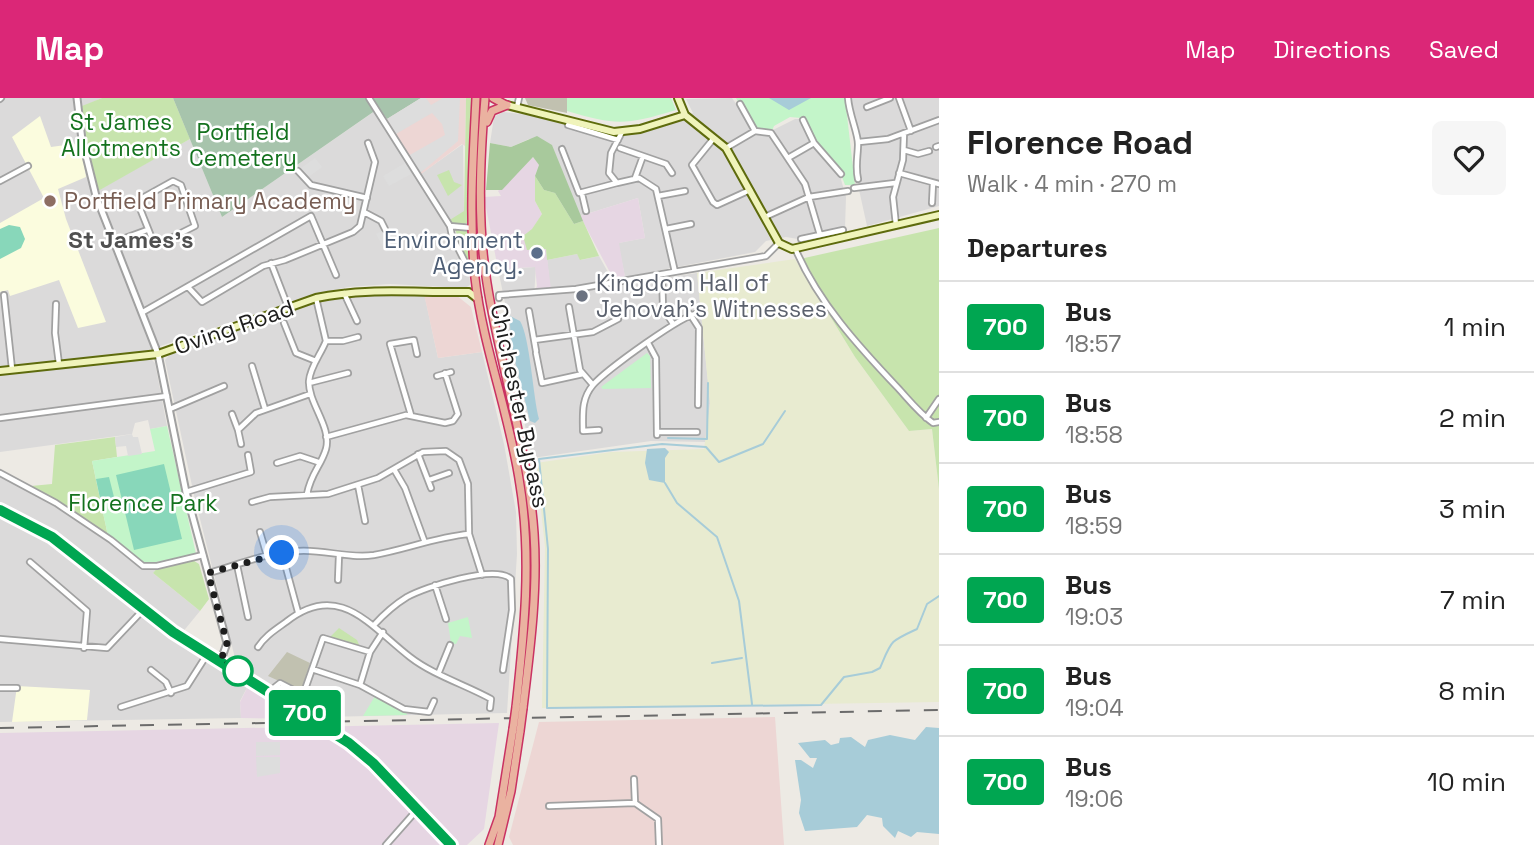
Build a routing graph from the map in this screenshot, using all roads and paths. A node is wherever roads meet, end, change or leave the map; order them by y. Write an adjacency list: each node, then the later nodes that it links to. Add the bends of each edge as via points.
1 (77, 98): 68 (street, via 87,166)
2 (369, 98): 59 (street)
3 (476, 98): 61 (highway, Chichester Bypass)
4 (485, 98): 21 (highway, Chichester Bypass)
5 (493, 98): 12 (highway)
6 (519, 98): 13 (street)
7 (679, 98): 15 (main road)
8 (848, 98): 26 (street)
9 (890, 98): 14 (street)
10 (899, 98): 20 (street)
11 (740, 104): 19 (street)
12 (506, 105): 13 (main road); 21 (highway, via 489,115)
13 (517, 107): 22 (main road)
14 (867, 107)
15 (685, 115): 22 (main road); 24 (main road)
16 (803, 120): 28 (street)
17 (939, 120): 20 (street)
18 (568, 125): 25 (street)
19 (755, 131): 30 (street); 35 (street, via 775,135)
20 (911, 131): 23 (street)
21 (483, 132): 184 (highway, Chichester Bypass, via 481,236 486,279 523,452 534,533 533,611)
22 (622, 132): 25 (street)
23 (904, 133): 26 (street); 32 (street)
24 (715, 137): 30 (main road); 47 (street, via 692,165 713,202 727,202)
25 (618, 140): 44 (street, via 609,166)
26 (859, 142): 42 (street)
27 (368, 143): 52 (street, via 375,162)
28 (814, 143): 35 (street); 40 (street)
29 (620, 148): 34 (street)
30 (726, 148): 47 (main road)
31 (562, 149): 49 (street)
32 (904, 150): 33 (street); 39 (street)
33 (929, 151)
34 (643, 156): 38 (street, via 666,164); 41 (street)
35 (788, 158): 51 (street)
36 (28, 166): 43 (street)
37 (299, 171): 52 (street, via 312,184)
38 (672, 173)
39 (899, 173): 45 (street); 46 (street)
40 (841, 174)
41 (635, 178): 44 (street); 50 (street, via 648,181)
42 (858, 179)
43 (0, 181)
44 (617, 183): 49 (street)
45 (895, 183): 51 (street); 60 (street)
46 (936, 183): 53 (street)
47 (750, 190): 57 (main road)
48 (685, 191): 50 (street)
49 (582, 194): 54 (street)
50 (658, 196): 63 (street)
51 (809, 197): 57 (street); 66 (street)
52 (367, 198): 55 (street)
53 (932, 203)
54 (586, 211)
55 (364, 212): 62 (street, via 381,221); 69 (street, via 353,232)
56 (939, 215): 60 (main road)
57 (767, 216): 70 (main road)
58 (691, 224): 63 (street)
59 (450, 226): 61 (street); 73 (street)
60 (897, 226): 71 (main road)
61 (472, 228): 77 (highway, Chichester Bypass)
62 (385, 229)
63 (666, 229): 74 (street)
64 (147, 230): 64 (street, via 138,200 178,181 195,226 158,247); 68 (street)
65 (843, 230): 66 (street)
66 (820, 235): 67 (street)
67 (802, 239)
68 (114, 242): 89 (street)
69 (324, 243): 72 (street); 76 (street); 78 (street, via 311,216)
70 (779, 243): 71 (main road); 74 (street, via 766,256)
71 (795, 248): 123 (street, via 822,298)
72 (271, 263): 78 (street, via 202,302); 86 (street)
73 (469, 270)
74 (674, 272): 75 (street)
75 (662, 274): 83 (street); 95 (street, via 663,308)
76 (336, 275)
77 (476, 281): 80 (main road); 84 (highway, Chichester Bypass)
78 (188, 287): 89 (street)
79 (344, 292): 80 (main road, Oving Road); 82 (main road, Oving Road); 93 (street)
80 (467, 292): 84 (main road)
81 (4, 295): 106 (street)
82 (316, 298): 86 (main road, Oving Road); 99 (street)
83 (499, 298)
84 (479, 300): 184 (highway, Chichester Bypass, via 524,513)
85 (53, 306): 104 (street)
86 (288, 307): 101 (main road, Oving Road)
87 (569, 307): 96 (street)
88 (529, 311): 98 (street)
89 (143, 312): 101 (street)
90 (699, 313): 91 (street)
91 (690, 314): 95 (street); 117 (street, via 699,328)
92 (618, 319): 96 (street)
93 (357, 321)
94 (284, 323): 103 (street, via 296,353)
95 (673, 324): 100 (street)
96 (574, 336): 98 (street); 109 (street)
97 (358, 337): 99 (street)
98 (534, 340): 109 (street, via 541,383)
99 (326, 341): 103 (street)
100 (648, 343): 112 (street); 127 (street, via 656,358 657,433)
101 (158, 354): 104 (main road, Oving Road); 115 (street)
102 (417, 354): 121 (street, via 414,340 390,344)
103 (316, 362): 111 (street)
104 (59, 363): 106 (main road, Oving Road)
105 (252, 366): 118 (street)
106 (12, 369): 107 (main road, Oving Road)
107 (0, 371)
108 (348, 373): 111 (street)
109 (583, 374): 112 (street)
110 (437, 376): 121 (street, via 448,372 458,414 455,419 445,423)
111 (309, 383): 114 (street)
112 (593, 385): 126 (street, via 583,404 583,431)
113 (223, 386): 119 (street)
114 (310, 394): 118 (street); 128 (street)
115 (167, 396): 119 (street); 122 (street)
116 (939, 399): 123 (street)
117 (698, 405)
118 (266, 408): 125 (street)
119 (170, 409): 140 (street)
120 (232, 414): 125 (street)
121 (411, 415): 128 (street)
122 (0, 418)
123 (926, 418): 124 (street)
124 (939, 422)
125 (238, 430): 129 (street)
126 (599, 430)
127 (697, 432)
128 (326, 438): 132 (street)
129 (241, 444)
130 (418, 454): 134 (street); 137 (street); 146 (street, via 438,450 459,460 468,484)
131 (248, 455): 140 (street, via 251,472)
132 (318, 462): 133 (street, via 300,456); 141 (street)
133 (277, 463)
134 (395, 471): 138 (street); 147 (street)
135 (0, 473): 149 (street, via 56,503 143,566)
136 (449, 473): 137 (street)
137 (429, 480): 139 (street)
138 (358, 484): 141 (street, via 328,494); 144 (street)
139 (431, 488)
140 (186, 492): 149 (street)
141 (307, 494): 142 (street)
142 (252, 502)
143 (0, 510): 158 (main road, via 52,537)
144 (365, 522)
145 (260, 532): 151 (street)
146 (469, 534): 147 (street); 155 (street)
147 (424, 540): 150 (street, via 373,555)
148 (282, 553): 150 (street); 151 (street); 159 (street)
149 (203, 555): 154 (street)
150 (339, 555): 156 (street)
151 (267, 556): 153 (street)
152 (30, 562): 167 (street, via 87,611)
153 (237, 565): 154 (street); 160 (street)
154 (208, 573): 170 (street, via 227,643)
155 (482, 575): 157 (street); 173 (street, via 505,574 513,585)
156 (338, 580)
157 (435, 585): 161 (street); 162 (street, via 395,605)
158 (143, 610): 167 (street, via 109,648); 169 (main road)
159 (298, 612): 162 (street, via 341,606); 166 (street)
160 (248, 617)
161 (446, 619)
162 (374, 625): 163 (street)
163 (383, 632): 168 (street); 174 (street, via 411,658)
164 (0, 639): 167 (street)
165 (450, 645): 174 (street)
166 (258, 647)
167 (84, 648)
168 (370, 652): 171 (street, via 325,638); 175 (street)
169 (208, 653): 170 (main road); 179 (street, via 187,687)
170 (221, 660): 178 (main road)
171 (312, 669): 175 (street); 180 (street)
172 (152, 670): 179 (street)
173 (503, 670)
174 (439, 672): 185 (street, via 491,699)
175 (360, 685): 181 (street, via 412,712 429,712)
176 (2, 687): 177 (street)
177 (17, 688)
178 (270, 691): 180 (street, via 281,683); 190 (main road, bridge, via 373,763)
179 (171, 693): 183 (street)
180 (303, 695): 182 (street, via 319,709 329,710)
181 (434, 701)
182 (331, 704)
183 (121, 707)
184 (519, 707): 186 (highway, Chichester Bypass, bridge)
185 (490, 708)
186 (517, 730): 193 (highway, Chichester Bypass); 194 (highway, Chichester Bypass, via 511,790)
187 (634, 779): 188 (street)
188 (635, 803): 189 (street); 195 (street, via 658,819)
189 (549, 806)
190 (416, 811): 191 (street); 192 (main road)
191 (386, 845)
192 (451, 845)
193 (489, 845)
194 (498, 845)
195 (659, 845)

